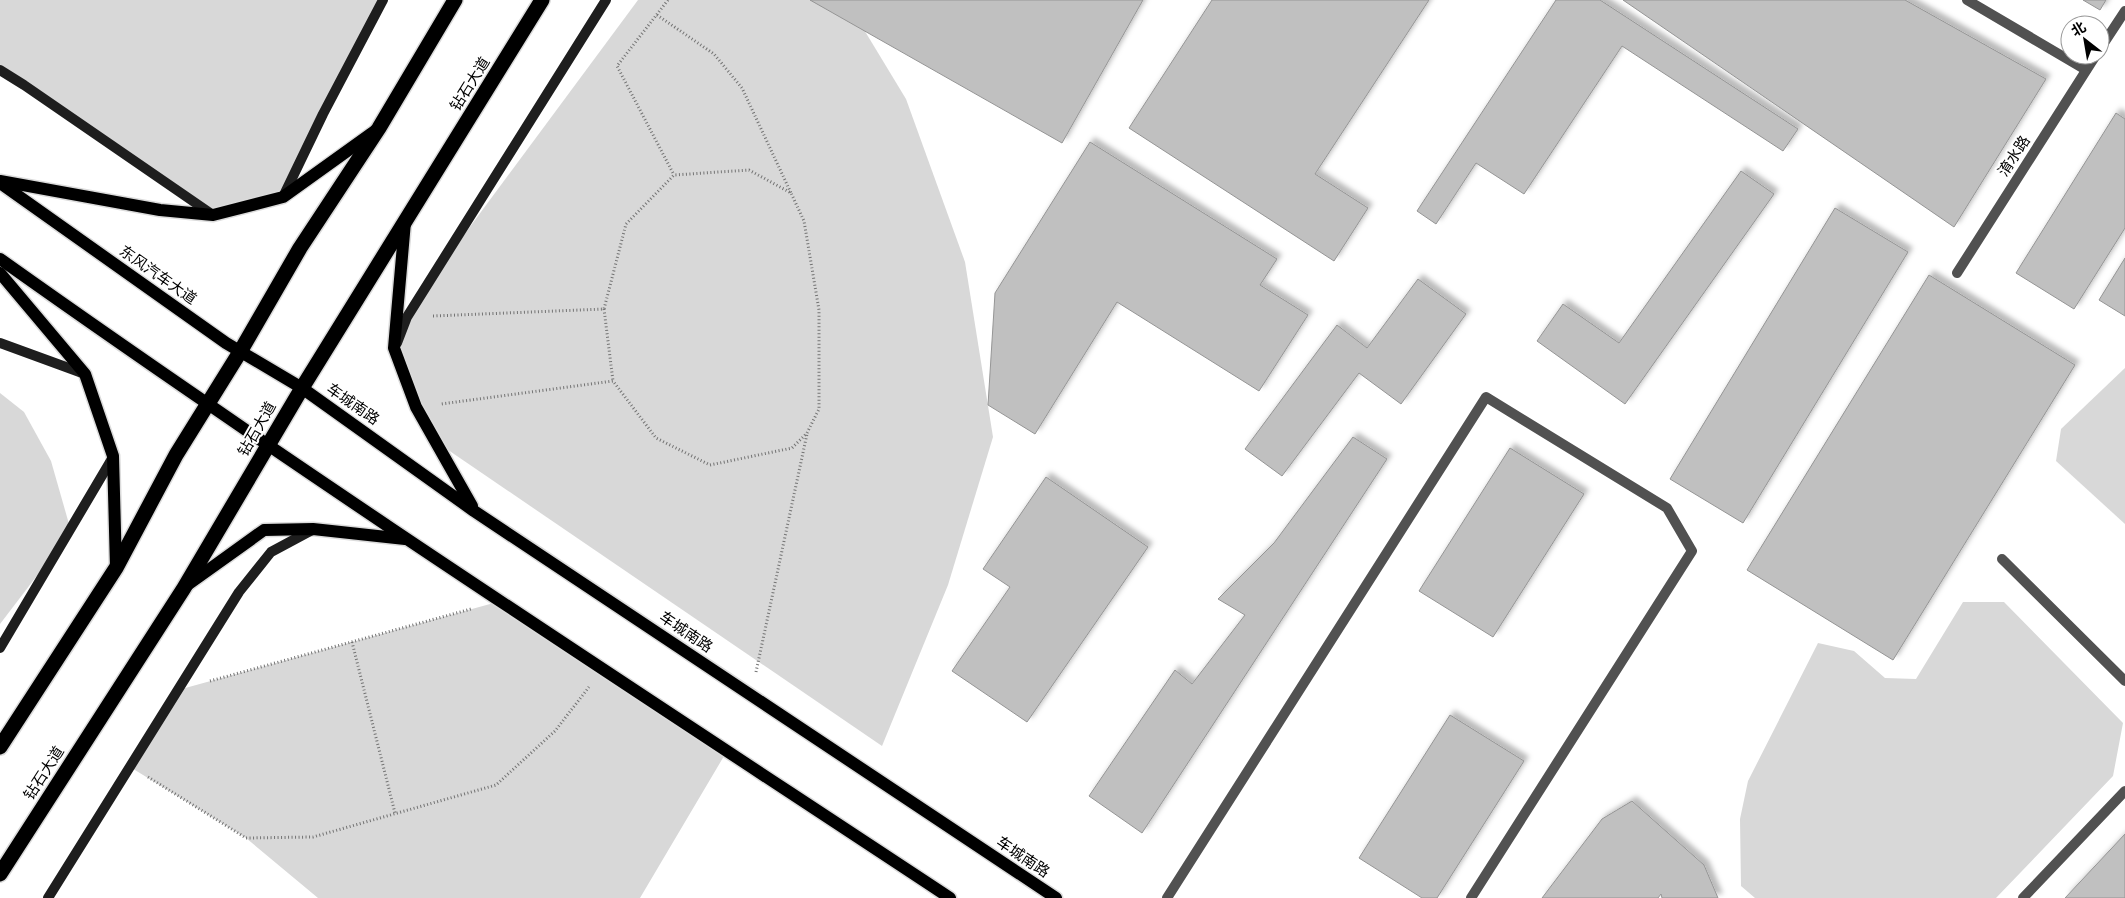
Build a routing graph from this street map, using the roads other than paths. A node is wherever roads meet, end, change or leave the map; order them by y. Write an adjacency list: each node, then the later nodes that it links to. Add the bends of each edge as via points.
1 (383, 0): 13 (street)
2 (456, 0): 11 (highway)
3 (542, 0): 15 (highway, 钻石大道)
4 (606, 0): 20 (street, via 407,318)
5 (1966, 0): 10 (street)
6 (2125, 11): 7 (street)
7 (2110, 34)
8 (2089, 65): 10 (street, 淯水路)
9 (0, 70): 14 (street)
10 (2086, 70): 18 (street, 淯水路)
11 (379, 128): 13 (main road); 21 (highway, via 300,248)
12 (0, 182): 14 (main road, via 160,210); 21 (main road, 东风汽车大道)
13 (283, 196): 14 (main road)
14 (213, 215)
15 (405, 222): 20 (main road); 23 (highway, 钻石大道)
16 (0, 259): 24 (main road)
17 (0, 273): 22 (main road)
18 (1957, 273)
19 (0, 343): 22 (street)
20 (394, 348): 27 (main road, via 416,407)
21 (240, 352): 23 (main road, 东风汽车大道); 24 (highway)
22 (86, 374): 26 (main road)
23 (302, 388): 25 (highway, 钻石大道); 27 (main road, 车城南路)
24 (208, 402): 25 (main road); 31 (highway)
25 (269, 444): 29 (main road); 32 (highway, 钻石大道)
26 (113, 456): 31 (main road); 33 (street)
27 (474, 511): 40 (main road, 车城南路)
28 (313, 529): 29 (main road); 32 (main road, via 264,530); 38 (street, via 271,552 239,592)
29 (407, 539): 39 (main road)
30 (2002, 559): 34 (street)
31 (116, 568): 35 (highway)
32 (184, 588): 37 (highway, 钻石大道)
33 (0, 648)
34 (2125, 681)
35 (0, 747)
36 (2125, 791): 43 (street)
37 (0, 874)
38 (48, 898)
39 (950, 898)
40 (1056, 898)
41 (1167, 898): 42 (street, via 1486,397 1667,508 1692,551)
42 (1470, 898)
43 (2023, 898)

